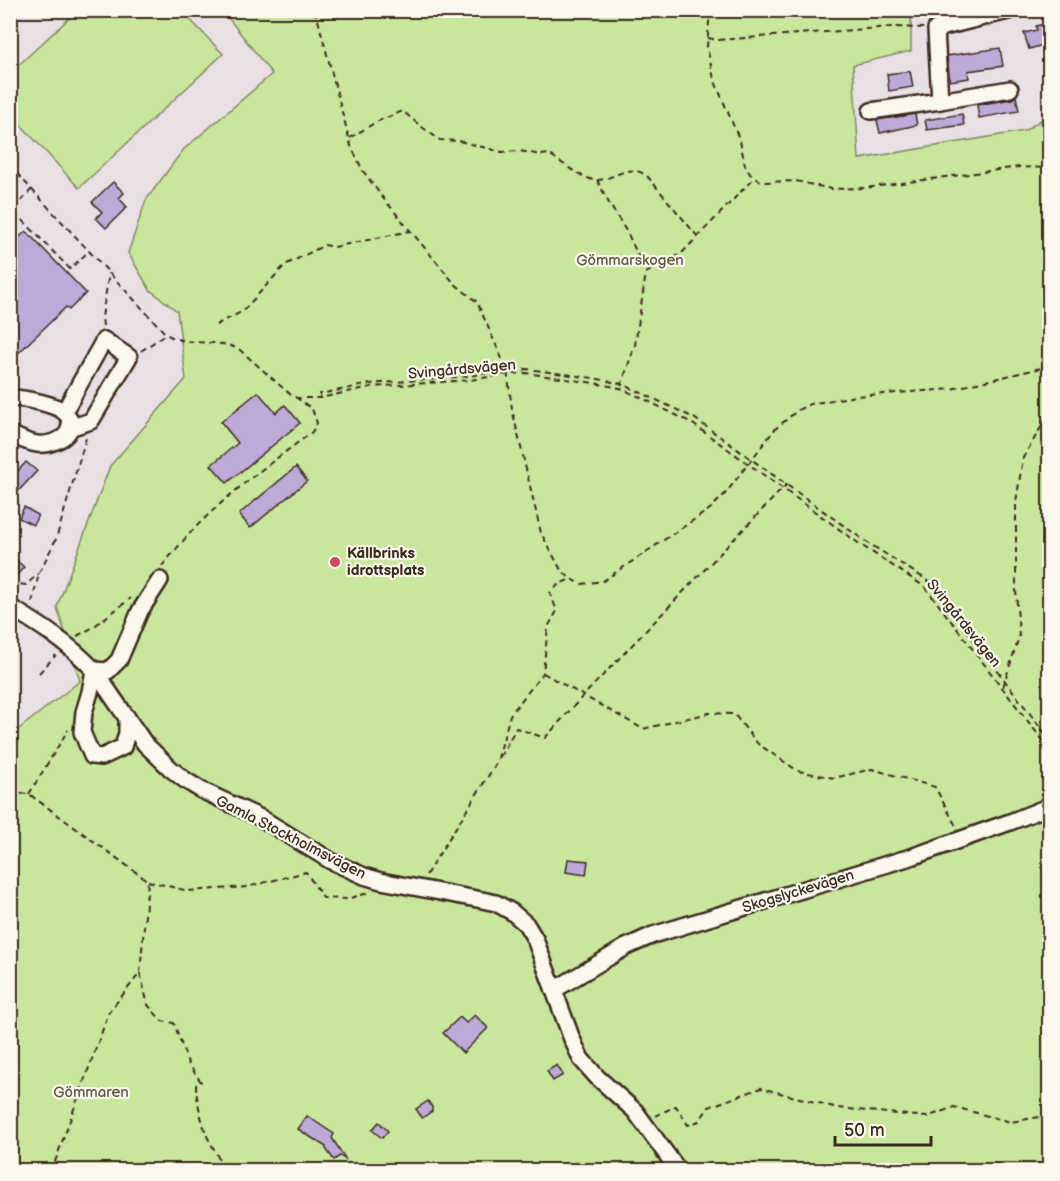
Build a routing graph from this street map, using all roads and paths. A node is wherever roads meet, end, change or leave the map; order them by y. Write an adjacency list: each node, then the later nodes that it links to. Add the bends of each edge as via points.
1 (314, 10): 9 (path)
2 (710, 10): 5 (path)
3 (1012, 10): 4 (street)
4 (936, 29): 5 (path, via 893,27); 7 (street)
5 (708, 38): 12 (path, via 714,79 740,141 745,165)
6 (1010, 89): 7 (street)
7 (940, 101): 8 (street)
8 (871, 111)
9 (349, 138): 13 (path, via 403,111 440,140 502,152 549,154 591,180); 16 (path, via 363,171)
10 (10, 166): 14 (path)
11 (1050, 168): 12 (path, via 1019,167 865,188 831,189 796,182 762,182)
12 (755, 177): 17 (path)
13 (597, 179): 17 (path, via 639,171); 20 (path)
14 (32, 189): 15 (path); 18 (path)
15 (12, 211): 18 (path, via 70,269)
16 (410, 231): 21 (path, via 333,247 325,245 285,265 243,311); 26 (path, via 455,284 477,302)
17 (698, 237): 20 (path, via 682,253)
18 (89, 251): 19 (path)
19 (109, 273): 22 (path); 23 (path, via 102,317)
20 (646, 273): 28 (path, via 634,345)
21 (216, 325)
22 (166, 334): 24 (path); 31 (path, via 185,341 234,346)
23 (104, 340): 24 (street); 33 (street)
24 (129, 357): 36 (street)
25 (1050, 366): 40 (path, via 951,389 855,396 810,404 775,429)
26 (507, 370): 27 (path); 28 (path, via 527,369); 32 (path, via 370,384 320,394)
27 (508, 374): 29 (path, Svingårdsvägen); 32 (path, Svingårdsvägen, via 371,387); 46 (path, via 512,409 541,533 561,570)
28 (622, 384): 29 (path); 40 (path, via 694,418)
29 (620, 388): 41 (path, Svingårdsvägen, via 690,422)
30 (10, 398): 33 (street)
31 (297, 398): 32 (path, Svingårdsvägen); 45 (path, via 312,410 317,423 312,432 206,517 180,545)
32 (320, 398)
33 (64, 412): 38 (street)
34 (1050, 412): 35 (path)
35 (1045, 420): 37 (path); 55 (path, via 1023,458 1016,502 1019,637)
36 (91, 421): 38 (street); 44 (path, via 56,539)
37 (1050, 421)
38 (69, 428): 39 (street, via 60,440 45,444 27,442)
39 (10, 434)
40 (752, 459): 41 (path); 42 (path)
41 (749, 464): 43 (path, Svingårdsvägen); 46 (path, via 710,509 603,581 582,584)
42 (787, 484): 43 (path); 55 (path, via 930,582)
43 (783, 488): 56 (path, Svingårdsvägen, via 926,587); 57 (path)
44 (39, 573): 47 (path, via 26,585); 50 (path)
45 (161, 574): 52 (street, via 119,660 108,671)
46 (571, 579): 54 (path, via 550,593 557,611 548,627)
47 (10, 583)
48 (136, 595): 51 (path, via 92,628)
49 (10, 606): 50 (street, Gamla Stockholmsvägen)
50 (29, 618): 51 (street, Gamla Stockholmsvägen)
51 (63, 643): 52 (street, Gamla Stockholmsvägen); 53 (path)
52 (94, 670): 58 (street, Gamla Stockholmsvägen); 59 (street)
53 (39, 673)
54 (543, 673): 57 (path); 62 (path, via 510,715)
55 (1006, 681): 56 (path); 60 (path)
56 (1003, 688): 61 (path, Svingårdsvägen)
57 (583, 696): 62 (path, via 545,738 516,728); 66 (path, via 643,729 709,713 734,714 758,744 798,771 834,778 872,769 935,787)
58 (127, 717): 59 (street, via 123,747 102,757 92,756 82,732); 68 (street, Gamla Stockholmsvägen, via 158,757 201,790 261,818 331,861 364,876)
59 (83, 720): 64 (path, via 68,729)
60 (1050, 740)
61 (1050, 750)
62 (497, 762): 68 (path)
63 (10, 794): 64 (path)
64 (29, 794): 67 (path)
65 (1050, 806): 66 (street, Skogslyckevägen)
66 (963, 839): 71 (street, Skogslyckevägen, via 653,935 626,946)
67 (148, 881): 69 (path, via 188,891 247,887 306,872 323,898 347,899); 70 (path)
68 (418, 888): 71 (street, Gamla Stockholmsvägen, via 496,903 512,912 535,939)
69 (369, 892)
70 (140, 973): 74 (path, via 109,1012); 75 (path, via 148,1005 162,1021 174,1023 188,1063 201,1082 196,1084 196,1096 206,1134)
71 (554, 990): 73 (street, Gamla Stockholmsvägen, via 581,1059)
72 (1050, 1115): 73 (path, via 1011,1122 954,1107 927,1116 838,1108 761,1088 709,1107 699,1121 688,1125 676,1106)
73 (644, 1121): 76 (street, Gamla Stockholmsvägen)
74 (52, 1170)
75 (223, 1170)
76 (678, 1170)

